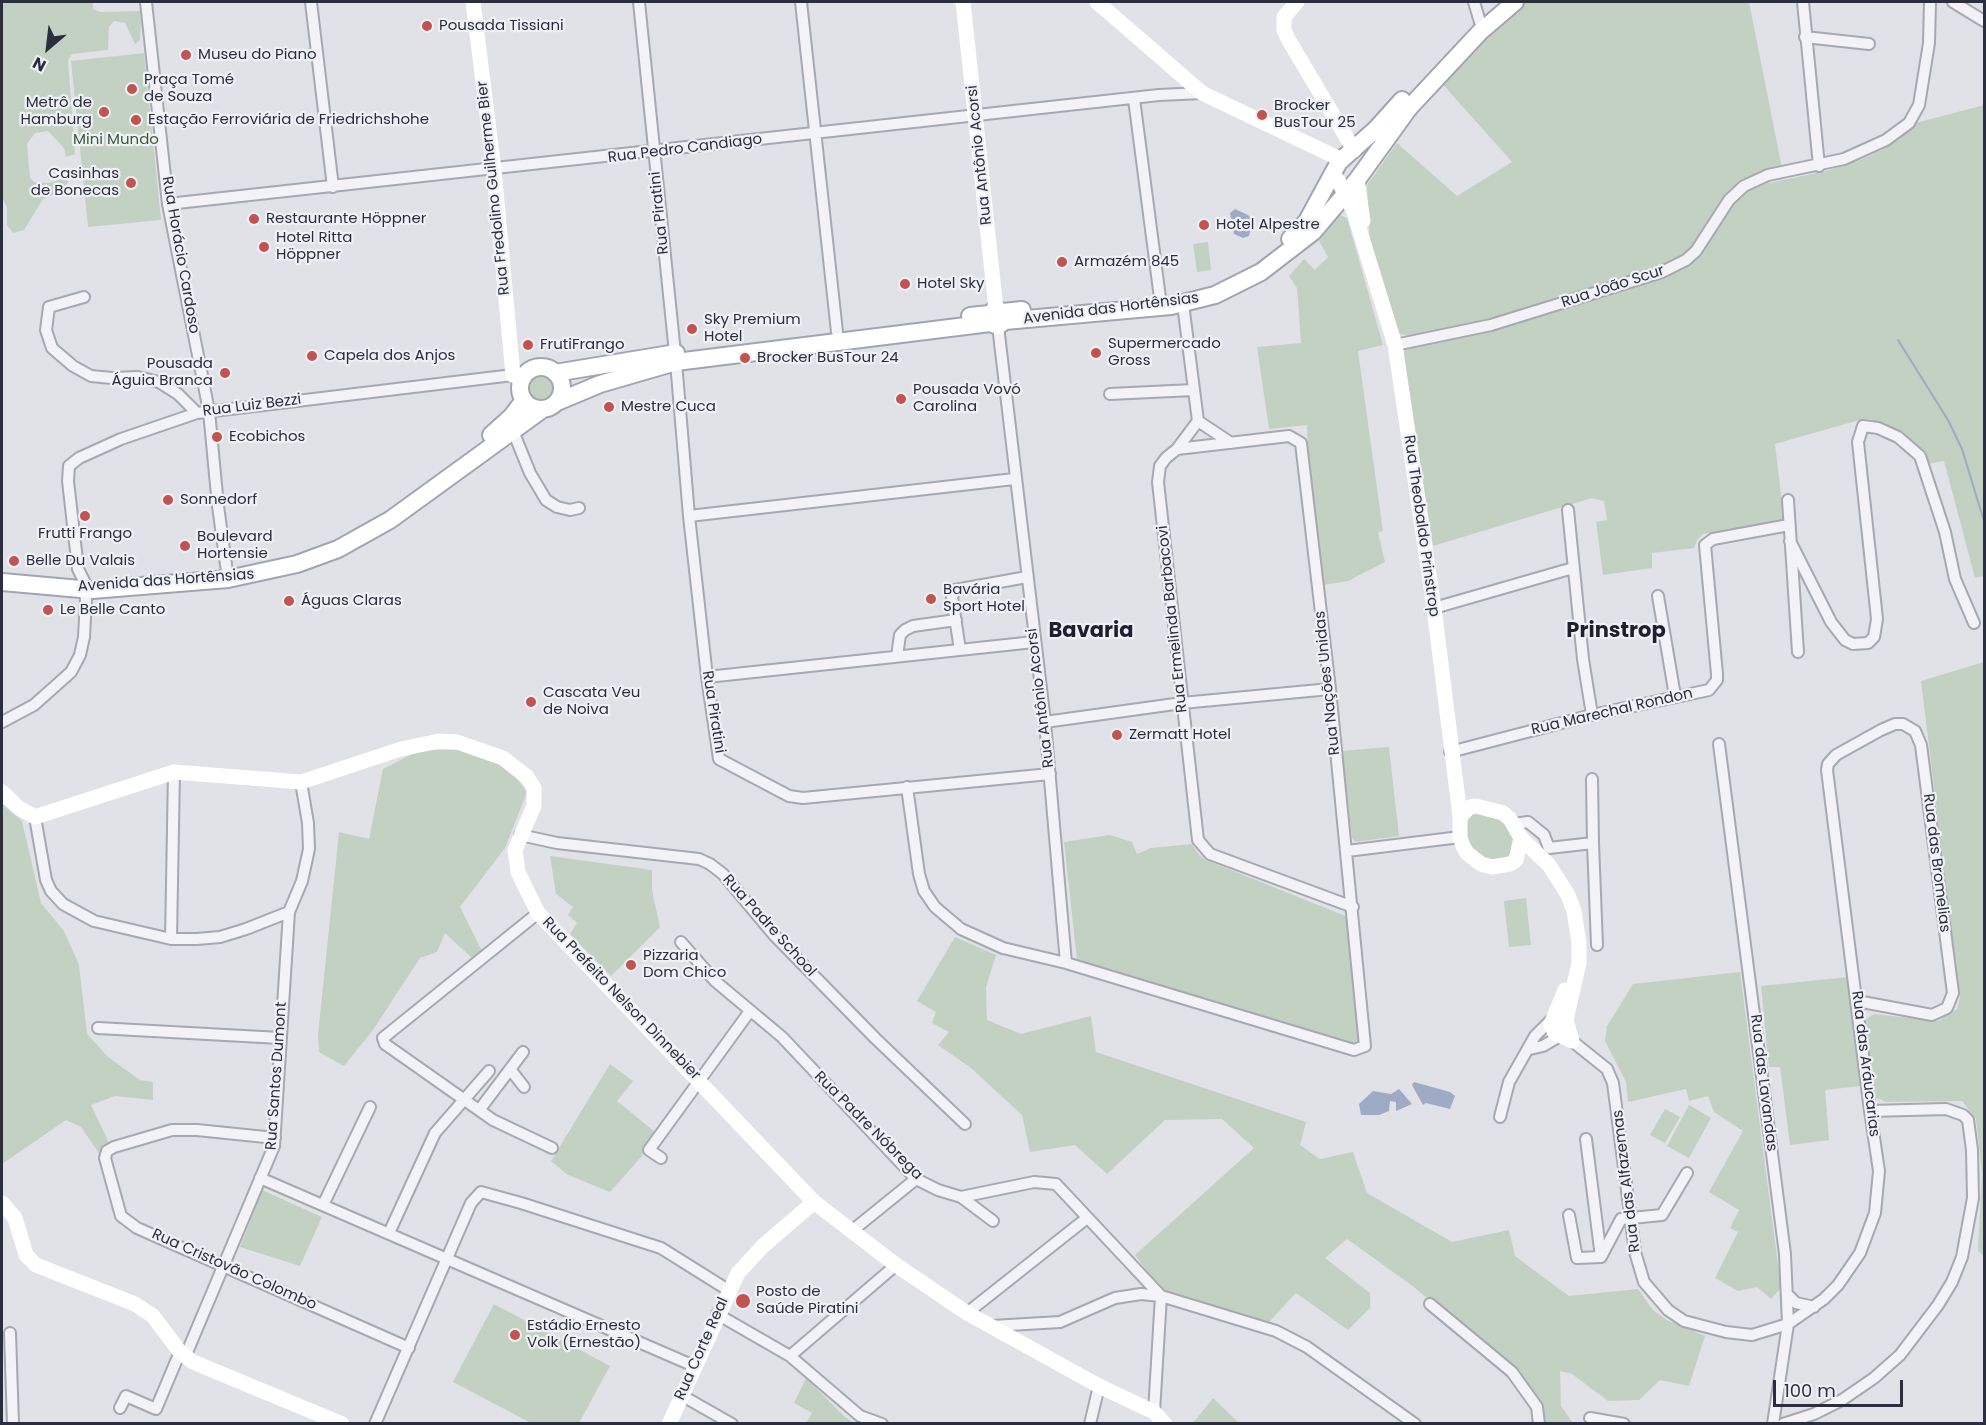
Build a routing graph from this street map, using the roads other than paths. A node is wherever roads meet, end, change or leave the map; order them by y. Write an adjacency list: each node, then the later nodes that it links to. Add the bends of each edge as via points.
1 (146, 2): 28 (street, Rua Horácio Cardoso)
2 (311, 2): 27 (street)
3 (473, 2): 25 (street, Rua Fredolino Guilherme Bier)
4 (639, 2): 23 (street, Rua Piratini)
5 (801, 2): 22 (street)
6 (963, 2): 21 (street, Rua Antônio Acorsi)
7 (1097, 2): 19 (street)
8 (1297, 2): 26 (street, Rua Theobaldo Prinstrop, via 1284,17 1288,39)
9 (1474, 2): 16 (street)
10 (1504, 2): 16 (main road, Avenida das Hortênsias)
11 (1515, 2): 16 (main road, Avenida das Hortênsias)
12 (1803, 2): 17 (street)
13 (1930, 2): 24 (street, Rua João Scur, via 1922,93 1915,115 1881,143)
14 (1953, 2): 15 (street)
15 (1984, 21)
16 (1483, 25): 26 (main road, Avenida das Hortênsias); 26 (main road, Avenida das Hortênsias, via 1439,59)
17 (1805, 38): 18 (street); 24 (street)
18 (1869, 44)
19 (1202, 93): 20 (street, Rua Pedro Candiago); 26 (street, via 1312,147)
20 (1134, 99): 21 (street, Rua Pedro Candiago); 30 (street)
21 (977, 116): 22 (street, Rua Pedro Candiago); 32 (street, Rua Antônio Acorsi)
22 (816, 133): 23 (street, Rua Pedro Candiago); 33 (street)
23 (654, 153): 25 (street, Rua Pedro Candiago); 35 (street, Rua Piratini)
24 (1819, 166): 34 (street, Rua João Scur, via 1768,175 1744,186 1729,200 1696,250 1662,272 1491,325)
25 (495, 170): 27 (street, Rua Pedro Candiago); 37 (street, Rua Fredolino Guilherme Bier)
26 (1348, 171): 30 (main road, Avenida das Hortênsias, via 1269,257 1213,287); 31 (main road, Avenida das Hortênsias, via 1313,232 1261,272 1215,295); 34 (street, Rua Theobaldo Prinstrop, via 1354,212)
27 (333, 187): 28 (street, Rua Pedro Candiago)
28 (168, 204): 42 (street, Rua Horácio Cardoso)
29 (84, 297): 42 (street, via 49,307 46,330 52,348 91,376 138,377 159,382)
30 (1160, 298): 32 (main road, Avenida das Hortênsias)
31 (1183, 304): 32 (main road, Avenida das Hortênsias); 38 (street)
32 (997, 318): 33 (main road, Avenida das Hortênsias); 35 (main road, Avenida das Hortênsias); 47 (street, Rua Antônio Acorsi)
33 (837, 332): 35 (main road, Avenida das Hortênsias)
34 (1395, 345): 60 (street, Rua Theobaldo Prinstrop)
35 (676, 358): 36 (main road, Avenida das Hortênsias); 41 (main road, Avenida das Hortênsias); 51 (street, Rua Piratini)
36 (555, 373): 37 (main road, via 538,368); 41 (main road, via 562,390)
37 (518, 376): 40 (main road); 42 (street, Rua Luiz Bezzi)
38 (1193, 390): 39 (street); 43 (street)
39 (1110, 394)
40 (524, 400): 41 (main road, via 532,407); 55 (main road, Avenida das Hortênsias, via 497,431 360,528 291,557)
41 (550, 405): 44 (main road, Avenida das Hortênsias)
42 (203, 412): 55 (street, Rua Horácio Cardoso); 58 (street, Rua Luiz Bezzi, via 121,439 69,466 68,481)
43 (1198, 421): 45 (street); 46 (street, Rua Ermelinda Barbacovi)
44 (513, 431): 49 (street, via 546,500 557,507); 55 (main road, Avenida das Hortênsias, via 363,537 297,564)
45 (1231, 443): 46 (street, Rua Nações Unidas); 68 (street, Rua Nações Unidas, via 1290,436 1301,443)
46 (1177, 449): 70 (street, Rua Ermelinda Barbacovi, via 1160,466 1158,482)
47 (1014, 479): 51 (street); 56 (street, Rua Antônio Acorsi)
48 (1788, 500): 52 (street)
49 (579, 508)
50 (1568, 510): 54 (street)
51 (689, 516): 67 (street, Rua Piratini)
52 (1789, 525): 53 (street); 69 (street, Rua Marechal Rondon, via 1713,539 1705,545 1717,680 1709,690)
53 (1790, 541): 62 (street, via 1831,622 1852,644 1869,643 1877,619 1858,435 1863,426 1878,428 1898,437 1920,456 1945,532 1955,579); 65 (street)
54 (1573, 568): 60 (street); 71 (street)
55 (227, 574): 58 (main road, Avenida das Hortênsias)
56 (1027, 577): 61 (street, via 959,588 952,597); 63 (street, Rua Antônio Acorsi)
57 (2, 582): 58 (main road, Avenida das Hortênsias)
58 (85, 584): 72 (street, via 84,637 71,672 34,705)
59 (1658, 596): 69 (street)
60 (1434, 608): 75 (street, Rua Theobaldo Prinstrop)
61 (956, 620): 64 (street); 66 (street, via 905,630 900,635)
62 (1974, 623)
63 (1034, 642): 64 (street); 73 (street, Rua Antônio Acorsi)
64 (960, 650): 66 (street)
65 (1798, 652)
66 (897, 656): 67 (street)
67 (707, 677): 81 (street, Rua Piratini, via 717,753 725,764 789,796 803,798)
68 (1330, 688): 70 (street); 89 (street, Rua Nações Unidas)
69 (1675, 696): 71 (street, Rua Marechal Rondon)
70 (1182, 704): 73 (street); 91 (street, Rua Ermelinda Barbacovi, via 1198,840 1204,850)
71 (1592, 715): 75 (street, Rua Marechal Rondon)
72 (2, 722)
73 (1045, 722): 78 (street, Rua Antônio Acorsi)
74 (1719, 744): 138 (street, Rua das Lavandas)
75 (1450, 752): 83 (street, Rua Theobaldo Prinstrop, via 1456,796)
76 (1827, 770): 98 (street, Rua das Aráucarias); 98 (street, Rua das Bromelias, via 1836,755 1895,724 1909,727 1919,737 1953,993 1941,1013 1932,1015)
77 (174, 771): 80 (street, Rua Prefeito Nelson Dinnebier); 84 (street, Rua Prefeito Nelson Dinnebier); 94 (street)
78 (1050, 774): 81 (street, Rua Piratini); 97 (street, Rua Antônio Acorsi)
79 (1592, 779): 88 (street)
80 (301, 782): 86 (street, Rua Prefeito Nelson Dinnebier, via 401,748 457,742 503,758 527,777 534,788 534,806); 92 (street, Rua Santos Dumont, via 309,849 304,875)
81 (907, 787): 97 (street, via 919,874 935,907 980,939)
82 (2, 792): 84 (street)
83 (1465, 812): 85 (street, Rua Theobaldo Prinstrop, via 1493,809 1503,813); 87 (street)
84 (35, 818): 94 (street, via 46,880 63,904 105,925)
85 (1517, 831): 88 (street, via 1528,822 1544,835 1550,848); 90 (street); 103 (street, Rua Theobaldo Prinstrop, via 1554,873 1574,911 1579,963 1566,1020)
86 (520, 835): 93 (street, Rua Prefeito Nelson Dinnebier, via 516,861); 115 (street, Rua Padre School, via 557,843 699,859 710,864 860,1023)
87 (1460, 837): 89 (street); 90 (street, via 1467,853 1481,864 1502,866)
88 (1593, 843): 96 (street)
89 (1347, 851): 91 (street, Rua Nações Unidas)
90 (1516, 860): 100 (street, via 1531,861 1541,870 1562,903 1568,922 1569,975)
91 (1353, 908): 97 (street, Rua Nações Unidas, via 1366,1042 1362,1049 1354,1050)
92 (289, 912): 94 (street, via 220,937); 102 (street, Rua Santos Dumont)
93 (538, 913): 108 (street, Rua Prefeito Nelson Dinnebier); 110 (street, via 384,1036 385,1044)
94 (171, 939)
95 (681, 942): 99 (street, Rua Padre Nóbrega, via 715,981)
96 (1597, 945)
97 (1066, 963)
98 (1857, 1001): 113 (street, Rua das Aráucarias)
99 (750, 1011): 108 (street); 122 (street, Rua Padre Nóbrega, via 782,1037)
100 (1552, 1019): 103 (street, via 1552,1029); 104 (street, via 1535,1036)
101 (98, 1028): 102 (street)
102 (280, 1038): 116 (street, Rua Santos Dumont)
103 (1566, 1038): 104 (street); 128 (street, Rua das Alfazemas, via 1607,1069 1613,1083)
104 (1530, 1049): 114 (street, via 1509,1082)
105 (523, 1052): 106 (street)
106 (510, 1069): 109 (street); 112 (street)
107 (489, 1071): 110 (street)
108 (699, 1080): 119 (street, via 649,1150); 124 (street, Rua Prefeito Nelson Dinnebier)
109 (524, 1086)
110 (465, 1101): 112 (street); 132 (street, via 435,1133)
111 (370, 1107): 126 (street)
112 (480, 1109): 118 (street, via 499,1124)
113 (1870, 1111): 141 (street, Rua das Aráucarias, via 1879,1171 1875,1213 1850,1269); 167 (street, via 1946,1109 1963,1114 1968,1120 1973,1198 1962,1257 1938,1305 1900,1355 1842,1400)
114 (1500, 1117)
115 (965, 1124)
116 (275, 1138): 121 (street, Rua Santos Dumont); 135 (street, Rua Cristovão Colombo, via 172,1130 106,1151 106,1167 125,1220)
117 (1586, 1139): 133 (street)
118 (552, 1148)
119 (661, 1158)
120 (1687, 1173): 128 (street, via 1662,1215)
121 (261, 1178): 126 (street); 135 (street, Rua Santos Dumont)
122 (916, 1179): 123 (street, Rua Padre Nóbrega); 131 (street)
123 (961, 1197): 129 (street, Rua Padre Nóbrega, via 1047,1182 1056,1184); 130 (street)
124 (814, 1202): 131 (street, Rua Prefeito Nelson Dinnebier); 137 (street, Rua Corte Real, via 744,1265)
125 (2, 1203): 148 (street, via 15,1218 26,1255 36,1265 135,1304 153,1316)
126 (323, 1205): 132 (street)
127 (1569, 1215): 133 (street, via 1577,1258)
128 (1629, 1216): 133 (street, via 1621,1219); 144 (street, Rua das Alfazemas, via 1638,1267 1654,1297 1684,1321 1738,1335 1771,1331)
129 (1087, 1218): 139 (street, Rua Padre Nóbrega); 142 (street)
130 (993, 1221)
131 (853, 1230): 136 (street, Rua Prefeito Nelson Dinnebier)
132 (389, 1233): 134 (street)
133 (1601, 1257)
134 (447, 1259): 137 (street, via 471,1203 478,1193 485,1193 661,1248); 147 (street); 150 (street)
135 (224, 1264): 147 (street, Rua Cristovão Colombo); 148 (street, Rua Santos Dumont)
136 (897, 1265): 142 (street, Rua Prefeito Nelson Dinnebier); 149 (street)
137 (728, 1290): 143 (street, Rua Corte Real)
138 (1787, 1294): 141 (street, via 1796,1303); 144 (street, Rua das Lavandas)
139 (1161, 1296): 145 (street, via 1141,1293 1115,1298 1060,1322); 154 (street); 163 (street, via 1276,1331)
140 (1430, 1304): 164 (street, via 1512,1372 1537,1407)
141 (1814, 1306): 144 (street, Rua das Aráucarias)
142 (967, 1313): 145 (street, Rua Prefeito Nelson Dinnebier)
143 (717, 1314): 149 (street); 150 (street, Rua Corte Real)
144 (1788, 1324): 166 (street, Rua das Lavandas)
145 (989, 1326): 151 (street, Rua Prefeito Nelson Dinnebier)
146 (10, 1333): 156 (street)
147 (410, 1348): 158 (street)
148 (183, 1354): 153 (street, Rua Santos Dumont, via 156,1409 126,1396); 157 (street)
149 (790, 1356): 161 (street, via 860,1416)
150 (694, 1366): 152 (street, Rua Corte Real)
151 (1099, 1386): 154 (street, Rua Prefeito Nelson Dinnebier); 162 (street)
152 (681, 1395): 159 (street, Rua Corte Real); 160 (street)
153 (120, 1408)
154 (1159, 1418)
155 (1590, 1418): 165 (street)
156 (13, 1424)
157 (342, 1424)
158 (375, 1424)
159 (669, 1424)
160 (732, 1424)
161 (882, 1424)
162 (1090, 1424)
163 (1415, 1424)
164 (1539, 1424)
165 (1624, 1424)
166 (1773, 1424)
167 (1783, 1424)

